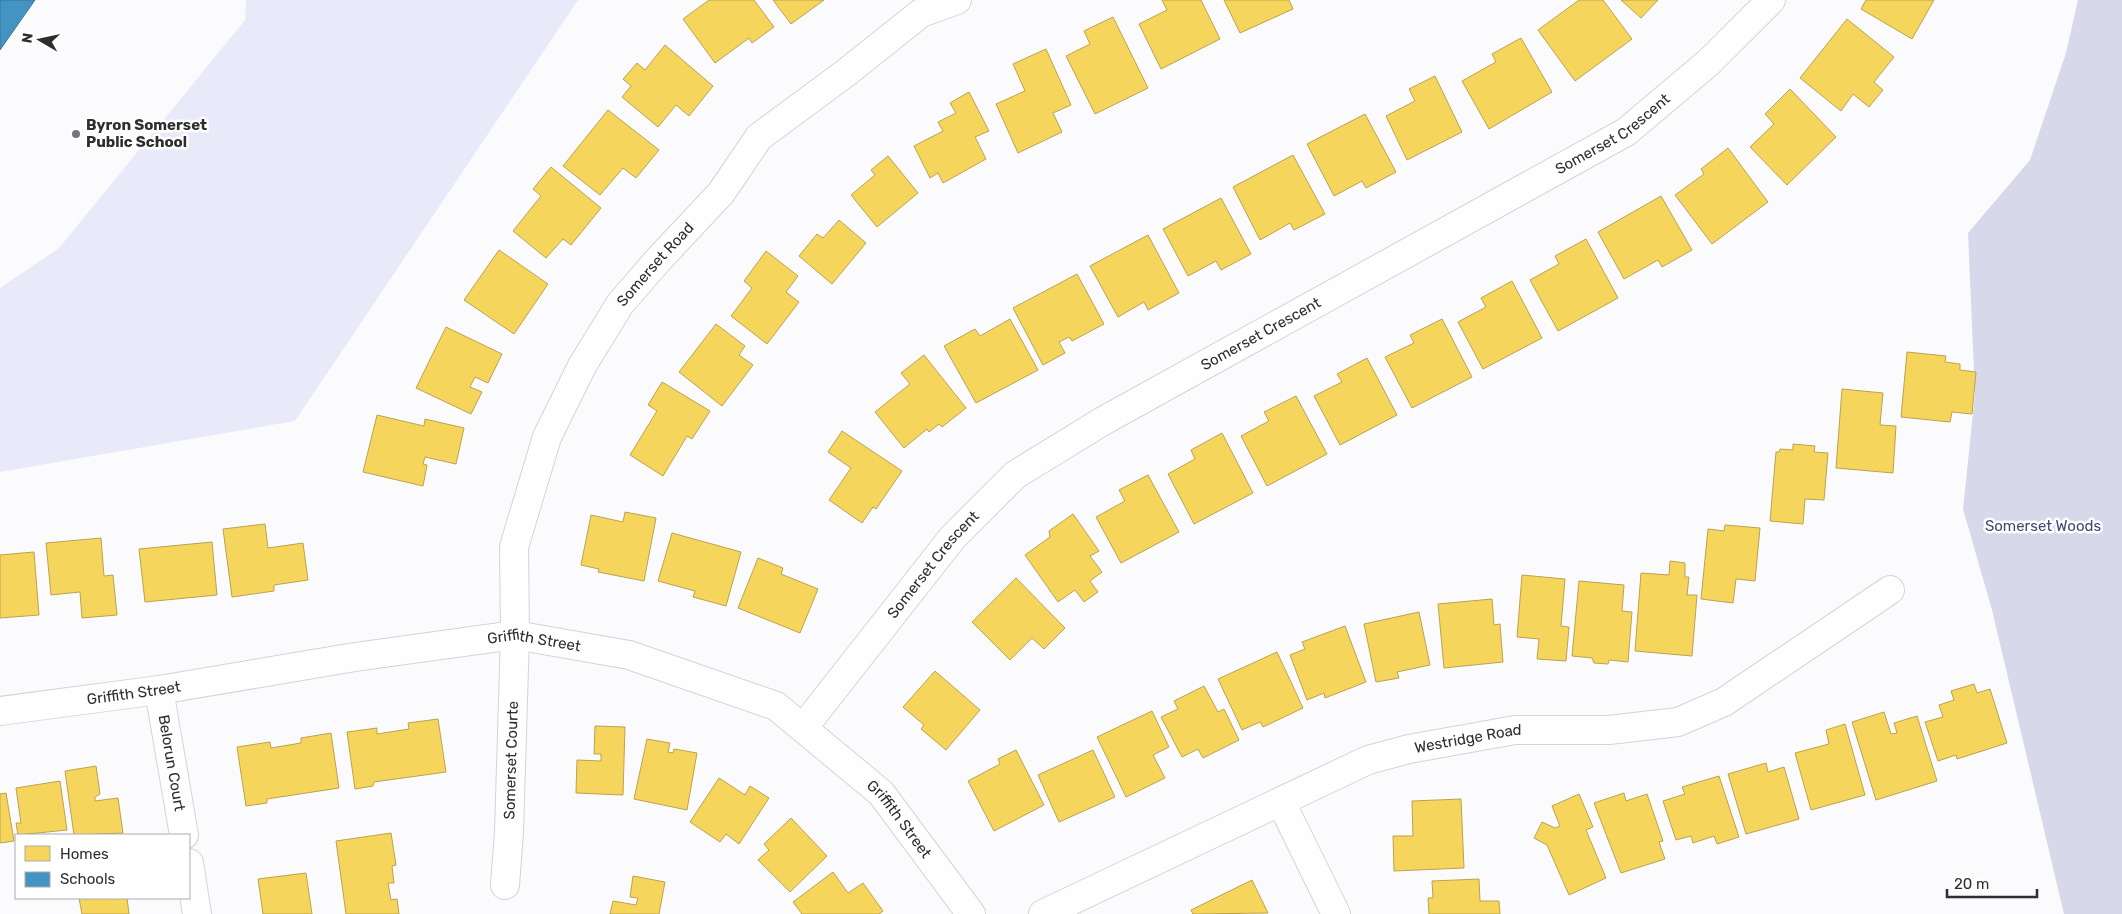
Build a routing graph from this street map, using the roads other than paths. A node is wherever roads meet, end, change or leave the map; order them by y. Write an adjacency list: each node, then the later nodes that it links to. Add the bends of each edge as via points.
1 (957, 0): 3 (street, Somerset Road)
2 (1771, 0): 8 (street, Somerset Crescent, via 1709,62 1626,132 1103,421 1015,475 953,537)
3 (918, 6): 5 (street, Somerset Road, via 847,72 759,137 721,193 620,304 582,366 547,437 514,547)
4 (1890, 590): 9 (street, Westridge Road, via 1724,702 1678,722 1609,730 1515,730 1409,749 1368,760)
5 (515, 635): 6 (street, Griffith Street, via 355,657); 8 (street, Griffith Street, via 629,655 776,706); 12 (street, Somerset Courte)
6 (159, 690): 7 (street, Griffith Street); 10 (street, Belorun Court)
7 (0, 711)
8 (803, 728): 14 (street, Griffith Street, via 881,793)
9 (1280, 802): 15 (street, Westridge Road); 16 (street)
10 (184, 834)
11 (190, 869): 13 (street)
12 (505, 885)
13 (198, 914)
14 (971, 914)
15 (1043, 914)
16 (1336, 914)

